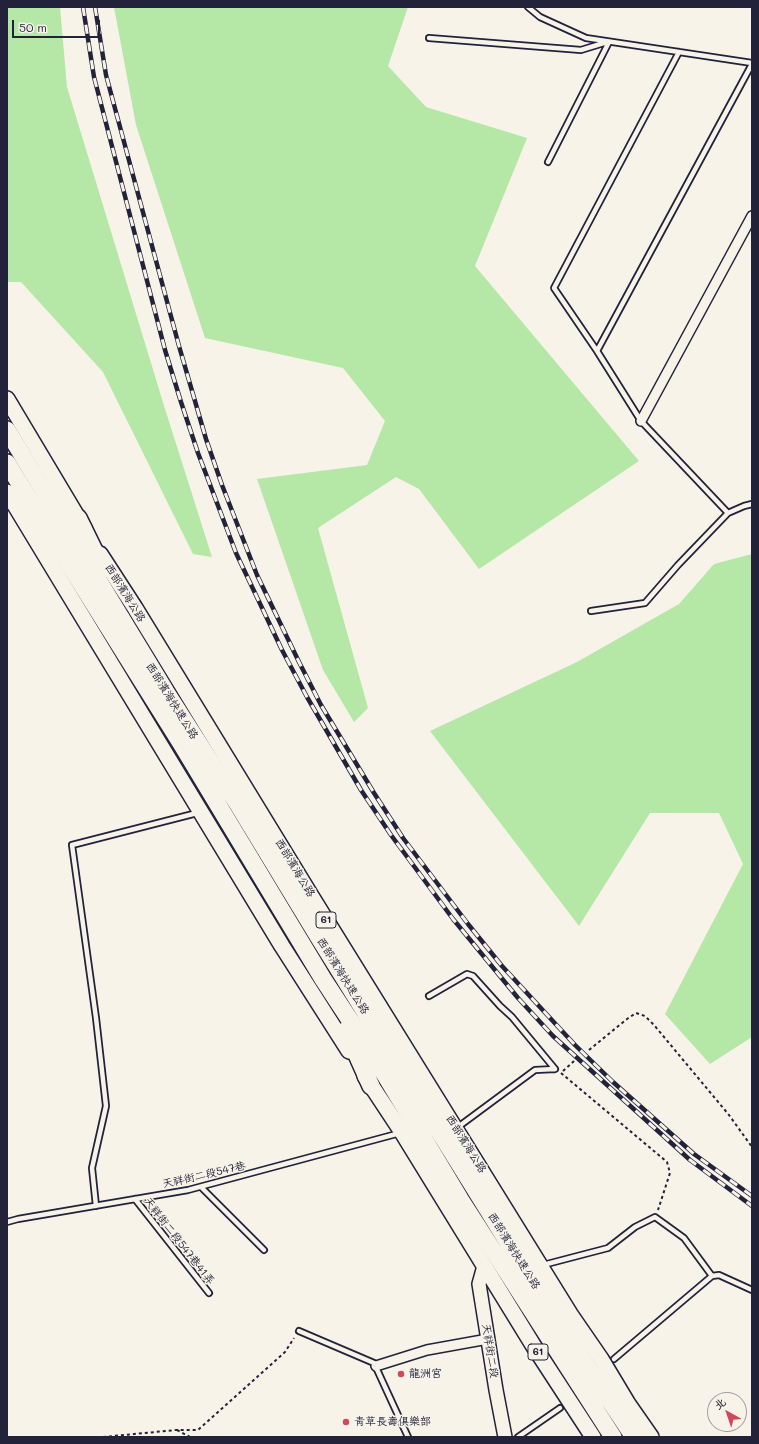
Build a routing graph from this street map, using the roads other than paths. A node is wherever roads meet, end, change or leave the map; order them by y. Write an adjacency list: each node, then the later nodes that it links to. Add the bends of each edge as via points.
1 (528, 7): 3 (lane, via 540,17 586,38)
2 (429, 38): 3 (lane, via 581,50)
3 (609, 42): 4 (lane); 6 (lane)
4 (679, 52): 5 (lane); 8 (lane, via 554,288)
5 (752, 64): 8 (lane)
6 (548, 162)
7 (752, 216): 10 (street)
8 (597, 351): 10 (lane)
9 (7, 399): 16 (main road, 西部濱海公路 / 61)
10 (642, 421): 15 (lane)
11 (7, 430): 18 (highway, 西部濱海快速公路 / 61)
12 (7, 463): 20 (highway, 西部濱海快速公路 / 61)
13 (7, 492): 19 (main road, 61)
14 (752, 504): 15 (lane)
15 (728, 513): 17 (lane, via 645,603)
16 (78, 518): 18 (highway); 23 (main road, 西部濱海公路 / 61)
17 (591, 612)
18 (166, 692): 45 (highway, 西部濱海快速公路 / 61, via 555,1318)
19 (202, 812): 22 (main road, 61, via 282,946); 27 (lane, via 72,845 106,1106 92,1168)
20 (323, 979): 22 (highway); 44 (highway, 西部濱海快速公路 / 61)
21 (429, 996): 23 (lane, via 467,974 473,976 512,1017 555,1069 535,1070)
22 (371, 1086): 24 (main road, 61)
23 (456, 1128): 30 (main road, 西部濱海公路 / 61)
24 (402, 1132): 25 (lane, 天祥街二段547巷); 31 (main road, 61)
25 (201, 1187): 26 (lane, 天祥街二段547巷); 29 (lane)
26 (135, 1199): 27 (lane, 天祥街二段547巷); 34 (lane, 天祥街二段547巷41弄)
27 (96, 1206): 28 (lane, 天祥街二段547巷)
28 (7, 1222)
29 (264, 1250)
30 (541, 1265): 32 (lane, via 608,1248 635,1227 656,1217 684,1238); 46 (main road, 西部濱海公路 / 61)
31 (484, 1266): 36 (street, 天祥街二段, via 479,1284); 43 (main road, 61)
32 (712, 1276): 33 (lane, via 719,1274); 37 (lane)
33 (752, 1290)
34 (209, 1293)
35 (299, 1331): 38 (lane)
36 (488, 1339): 38 (street, via 427,1350); 41 (street, 天祥街二段)
37 (614, 1359)
38 (376, 1366): 40 (lane)
39 (560, 1408): 42 (lane)
40 (408, 1437)
41 (505, 1437)
42 (518, 1437)
43 (593, 1437)
44 (613, 1437)
45 (634, 1437)
46 (651, 1437)

